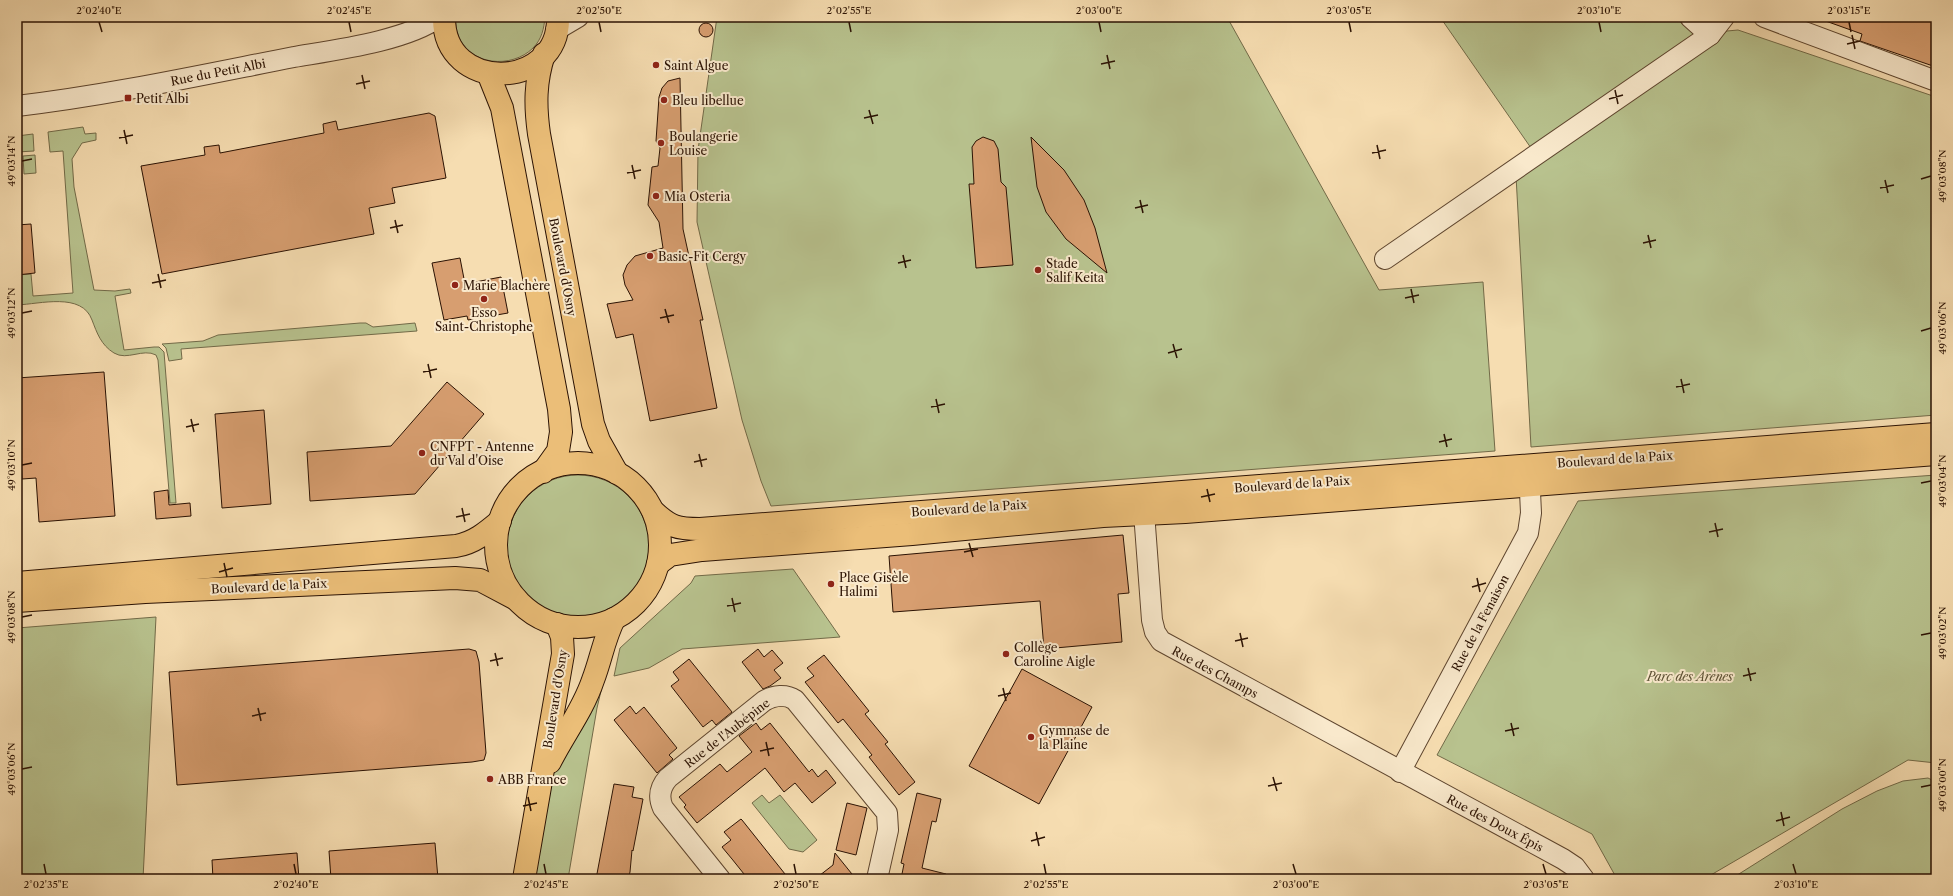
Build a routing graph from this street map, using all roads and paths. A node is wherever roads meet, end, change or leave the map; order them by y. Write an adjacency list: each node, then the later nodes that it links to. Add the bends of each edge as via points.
1 (439, 17): 9 (street, Rue du Petit Albi, via 425,25)
2 (444, 17): 10 (main road)
3 (578, 17): 7 (street)
4 (1690, 17): 8 (street)
5 (1724, 17): 8 (street)
6 (1764, 17): 13 (street)
7 (557, 24): 11 (main road, via 554,39)
8 (1710, 35): 15 (street)
9 (371, 42): 10 (street, Rue du Petit Albi, via 433,37); 14 (street, Rue du Petit Albi, via 95,95)
10 (450, 43): 12 (main road, via 466,63)
11 (544, 54): 12 (main road, via 531,66 519,72); 19 (main road, Boulevard d'Osny, via 538,71 536,93 539,134 593,424 598,441)
12 (488, 73): 18 (main road, via 502,108 559,409 561,432 558,451)
13 (1936, 81)
14 (17, 106)
15 (1385, 259)
16 (1936, 434): 20 (main road, Boulevard de la Paix)
17 (1936, 454): 20 (main road, Boulevard de la Paix, via 1577,481)
18 (543, 472): 19 (main road, via 564,465 586,464); 23 (main road, via 518,490 506,506)
19 (617, 473): 22 (main road, via 636,487)
20 (1529, 476): 21 (main road, Boulevard de la Paix); 30 (street, Rue de la Fenaison, via 1531,513 1528,533)
21 (1143, 505): 22 (main road, Boulevard de la Paix, via 700,529 674,527); 24 (main road, Boulevard de la Paix, via 1103,516 702,550 670,555); 30 (street, Rue des Champs, via 1152,620 1161,641)
22 (653, 511): 24 (main road, via 660,534)
23 (500, 521): 25 (main road, Boulevard de la Paix, via 469,543 456,546); 26 (main road, via 498,560 505,581)
24 (658, 564): 28 (main road, via 646,592)
25 (17, 583)
26 (517, 599): 27 (main road, Boulevard de la Paix, via 480,580 455,578 145,592); 29 (main road, via 535,615)
27 (17, 601)
28 (614, 619): 29 (main road, via 586,627); 31 (main road, Boulevard d'Osny, via 585,699)
29 (557, 624): 31 (main road, Boulevard d'Osny, via 562,637 563,654)
30 (1400, 772): 35 (street, Rue des Doux Épis, via 1570,863)
31 (542, 775): 32 (main road, Boulevard d'Osny)
32 (524, 879)
33 (720, 879): 34 (street, Rue de l'Aubépine, via 663,808 660,790 668,778 764,701 784,696 795,700 887,813 888,830)
34 (877, 879)
35 (1584, 879)

